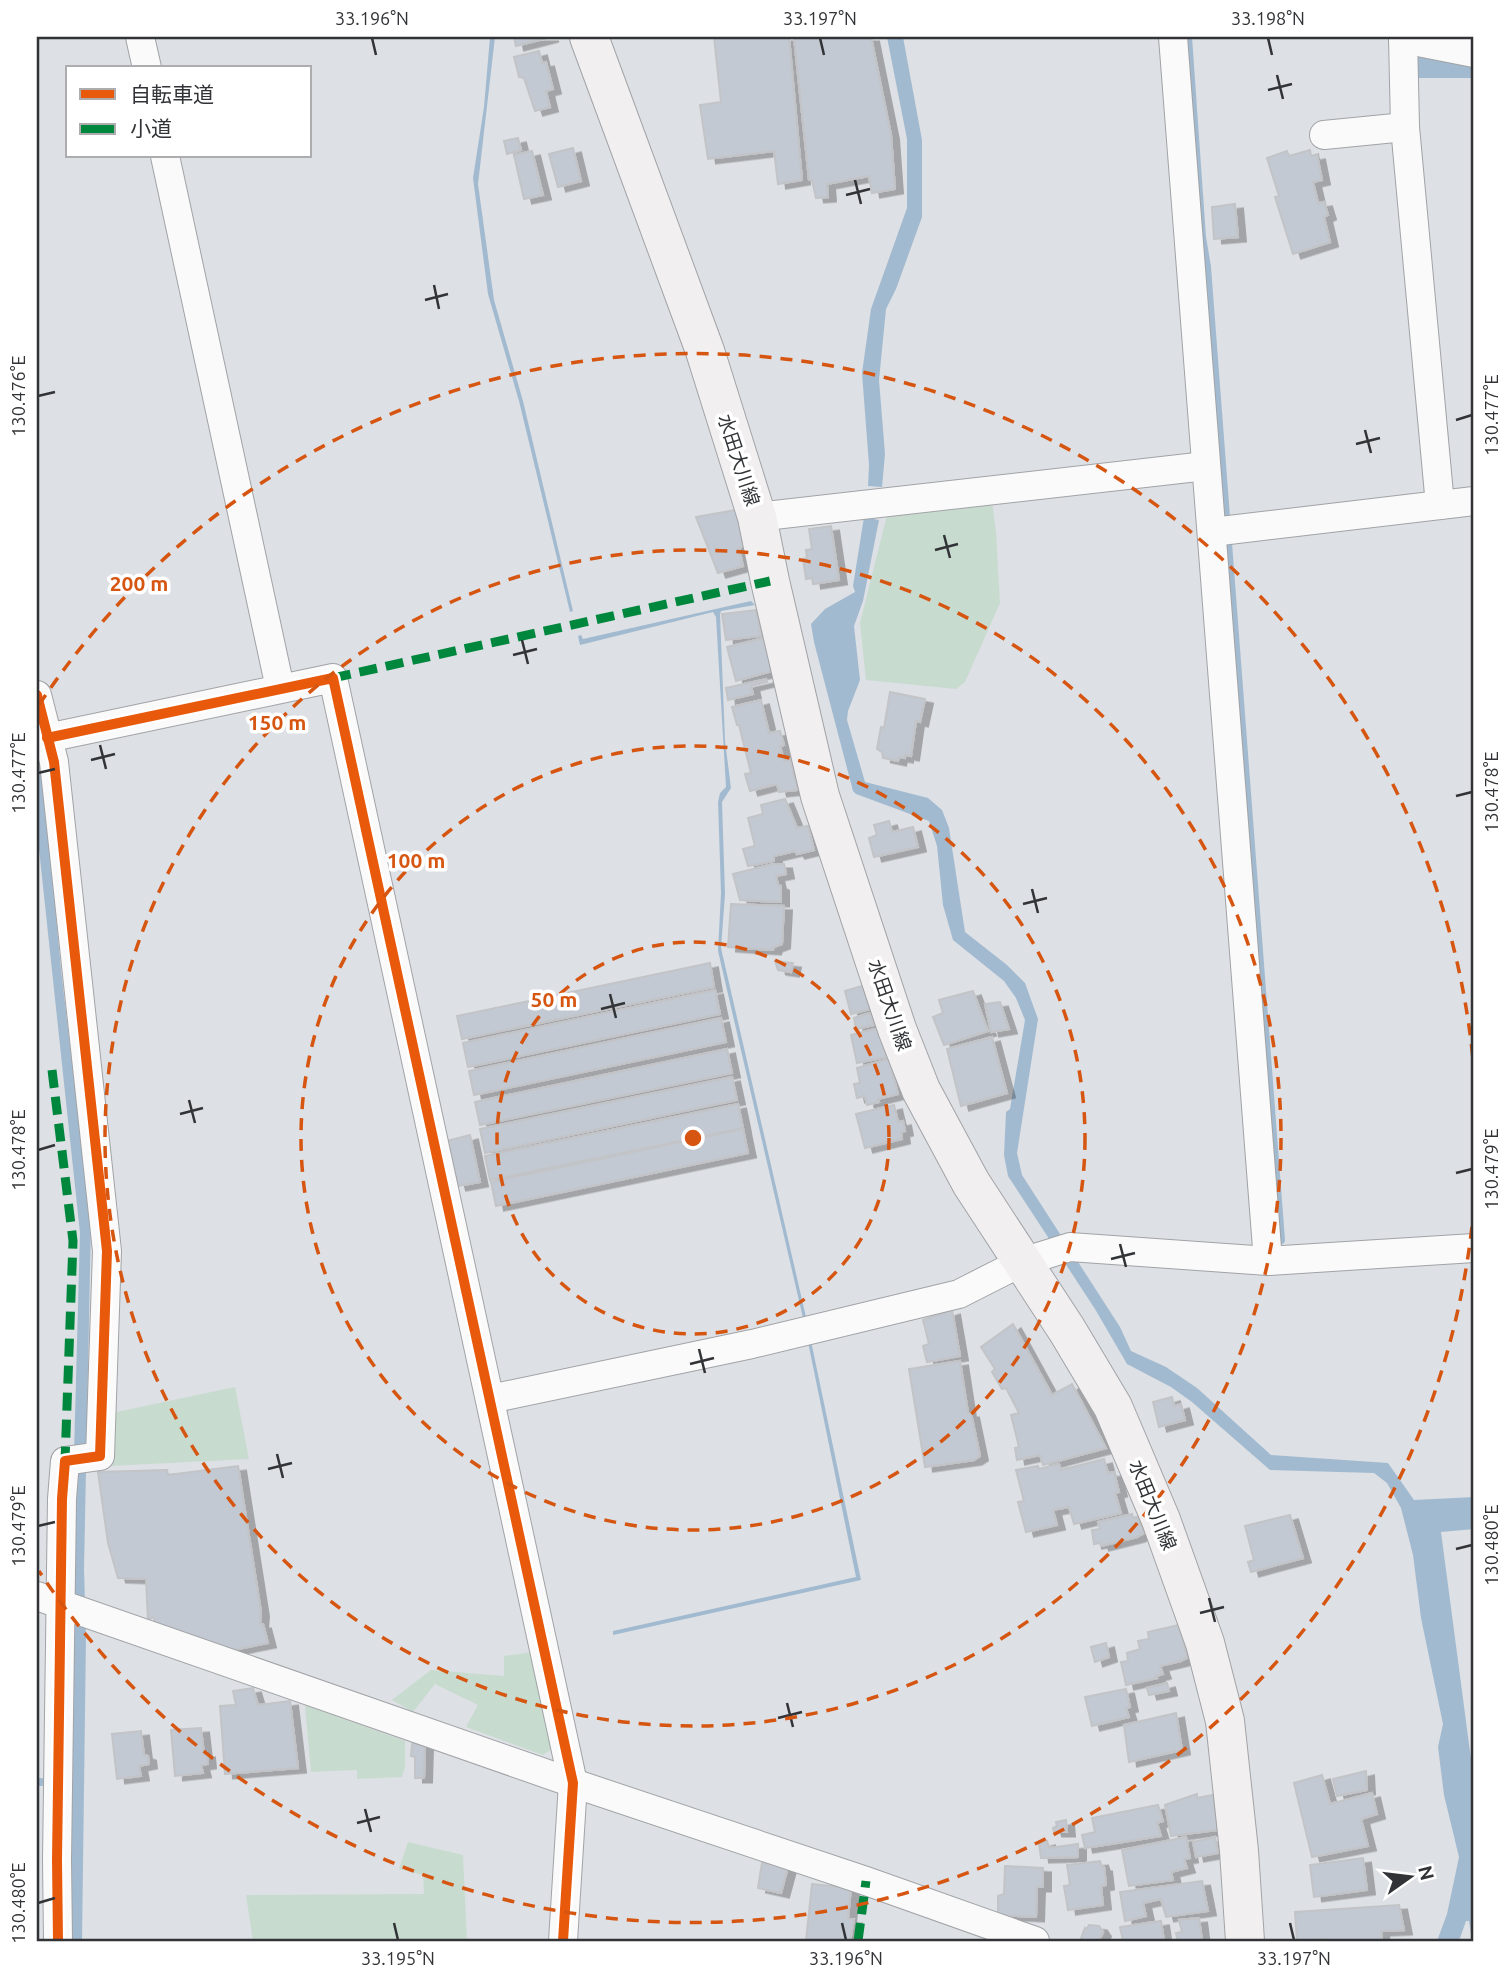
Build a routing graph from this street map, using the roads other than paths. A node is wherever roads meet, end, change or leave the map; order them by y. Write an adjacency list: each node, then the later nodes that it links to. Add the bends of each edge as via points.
1 (140, 37): 6 (street)
2 (589, 37): 13 (main road, 水田大川線, via 705,351)
3 (1173, 37): 10 (street)
4 (1403, 38): 5 (street); 7 (street)
5 (1474, 52)
6 (147, 66)
7 (1405, 127): 8 (street); 12 (street)
8 (1324, 135)
9 (166, 158): 15 (street)
10 (1206, 466): 13 (street); 14 (street)
11 (1474, 501): 12 (street)
12 (1440, 505): 14 (street)
13 (757, 517): 19 (main road, 水田大川線, via 820,796 921,1090 971,1183)
14 (1212, 532): 20 (street)
15 (280, 688): 17 (street); 21 (street, via 333,678)
16 (37, 695): 17 (street)
17 (47, 738): 22 (street, via 54,762 107,1251 100,1457 65,1461)
18 (1474, 1248): 20 (street)
19 (1049, 1253): 20 (street); 21 (street, via 959,1294 752,1344); 27 (main road, 水田大川線, via 1161,1520 1205,1643 1225,1721)
20 (1268, 1261)
21 (490, 1398): 23 (street)
22 (48, 1600): 23 (street); 24 (street)
23 (573, 1783): 25 (street); 26 (street)
24 (58, 1941)
25 (563, 1941)
26 (1035, 1941)
27 (1245, 1941)

